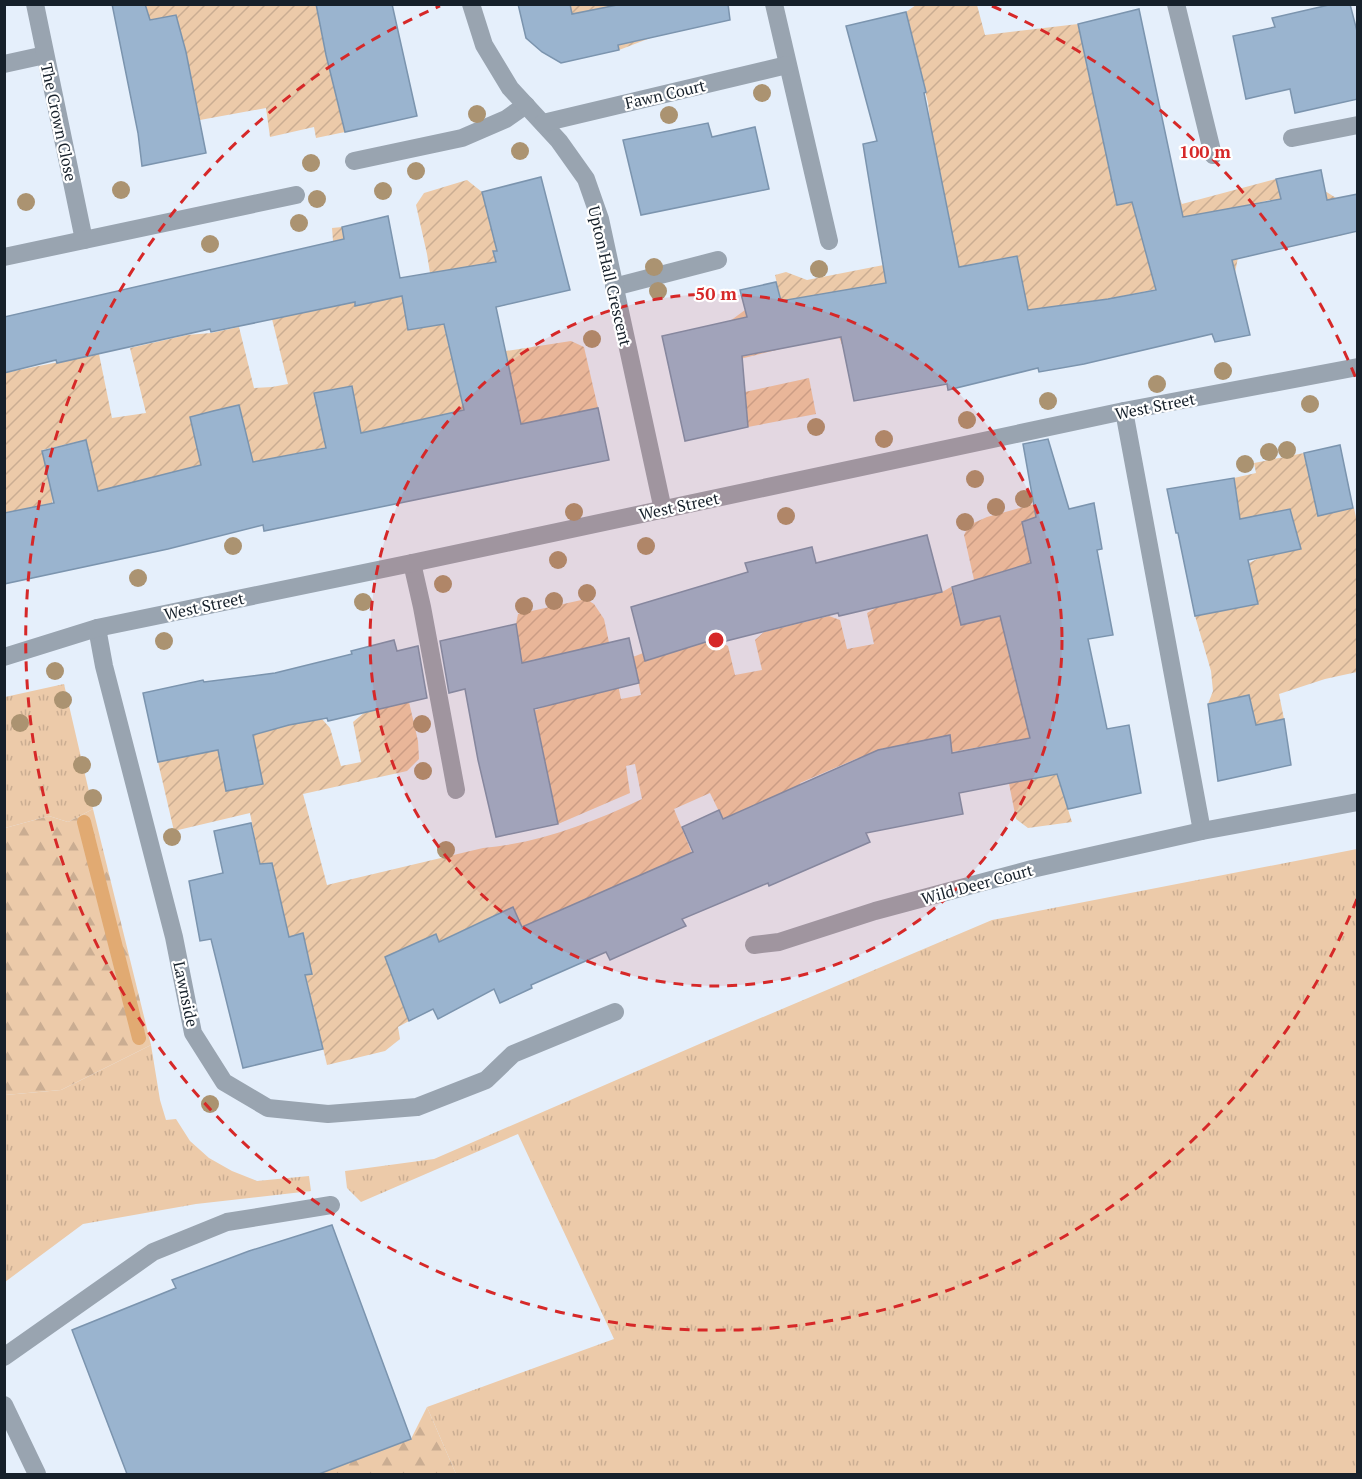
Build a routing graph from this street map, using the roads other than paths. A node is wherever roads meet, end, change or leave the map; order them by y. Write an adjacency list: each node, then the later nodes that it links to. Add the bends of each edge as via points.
1 (34, 4): 5 (street, The Crown Close)
2 (471, 4): 8 (street, Upton Hall Crescent, via 484,45 510,88)
3 (774, 4): 7 (street)
4 (1176, 4): 12 (street)
5 (45, 55): 6 (street); 15 (street, The Crown Close)
6 (4, 64)
7 (787, 65): 9 (street, Fawn Court); 16 (street)
8 (526, 105): 9 (street, Upton Hall Crescent); 13 (street, via 506,119 462,138)
9 (543, 123): 19 (street, Upton Hall Crescent, via 586,178 600,219)
10 (1358, 125): 11 (street)
11 (1292, 138)
12 (1213, 155)
13 (354, 161)
14 (296, 195): 15 (street)
15 (84, 240): 17 (street)
16 (829, 241)
17 (4, 257)
18 (718, 260): 19 (street)
19 (614, 287): 22 (street, Upton Hall Crescent)
20 (1358, 367): 21 (street, West Street)
21 (1124, 411): 22 (street, West Street); 28 (street)
22 (663, 510): 23 (street, West Street)
23 (412, 563): 24 (street, West Street); 26 (street)
24 (97, 628): 25 (street, West Street); 30 (street, Lawnside, via 194,1033 224,1082 268,1108 328,1114 417,1107 486,1080 513,1053)
25 (4, 657)
26 (456, 790)
27 (1358, 802): 28 (street, Wild Deer Court)
28 (1202, 831): 29 (street, Wild Deer Court, via 1021,872 875,911 779,942)
29 (754, 945)
30 (615, 1012)
31 (331, 1205): 32 (street, via 227,1222 153,1252)
32 (4, 1357)
33 (4, 1405): 34 (street)
34 (37, 1474)

